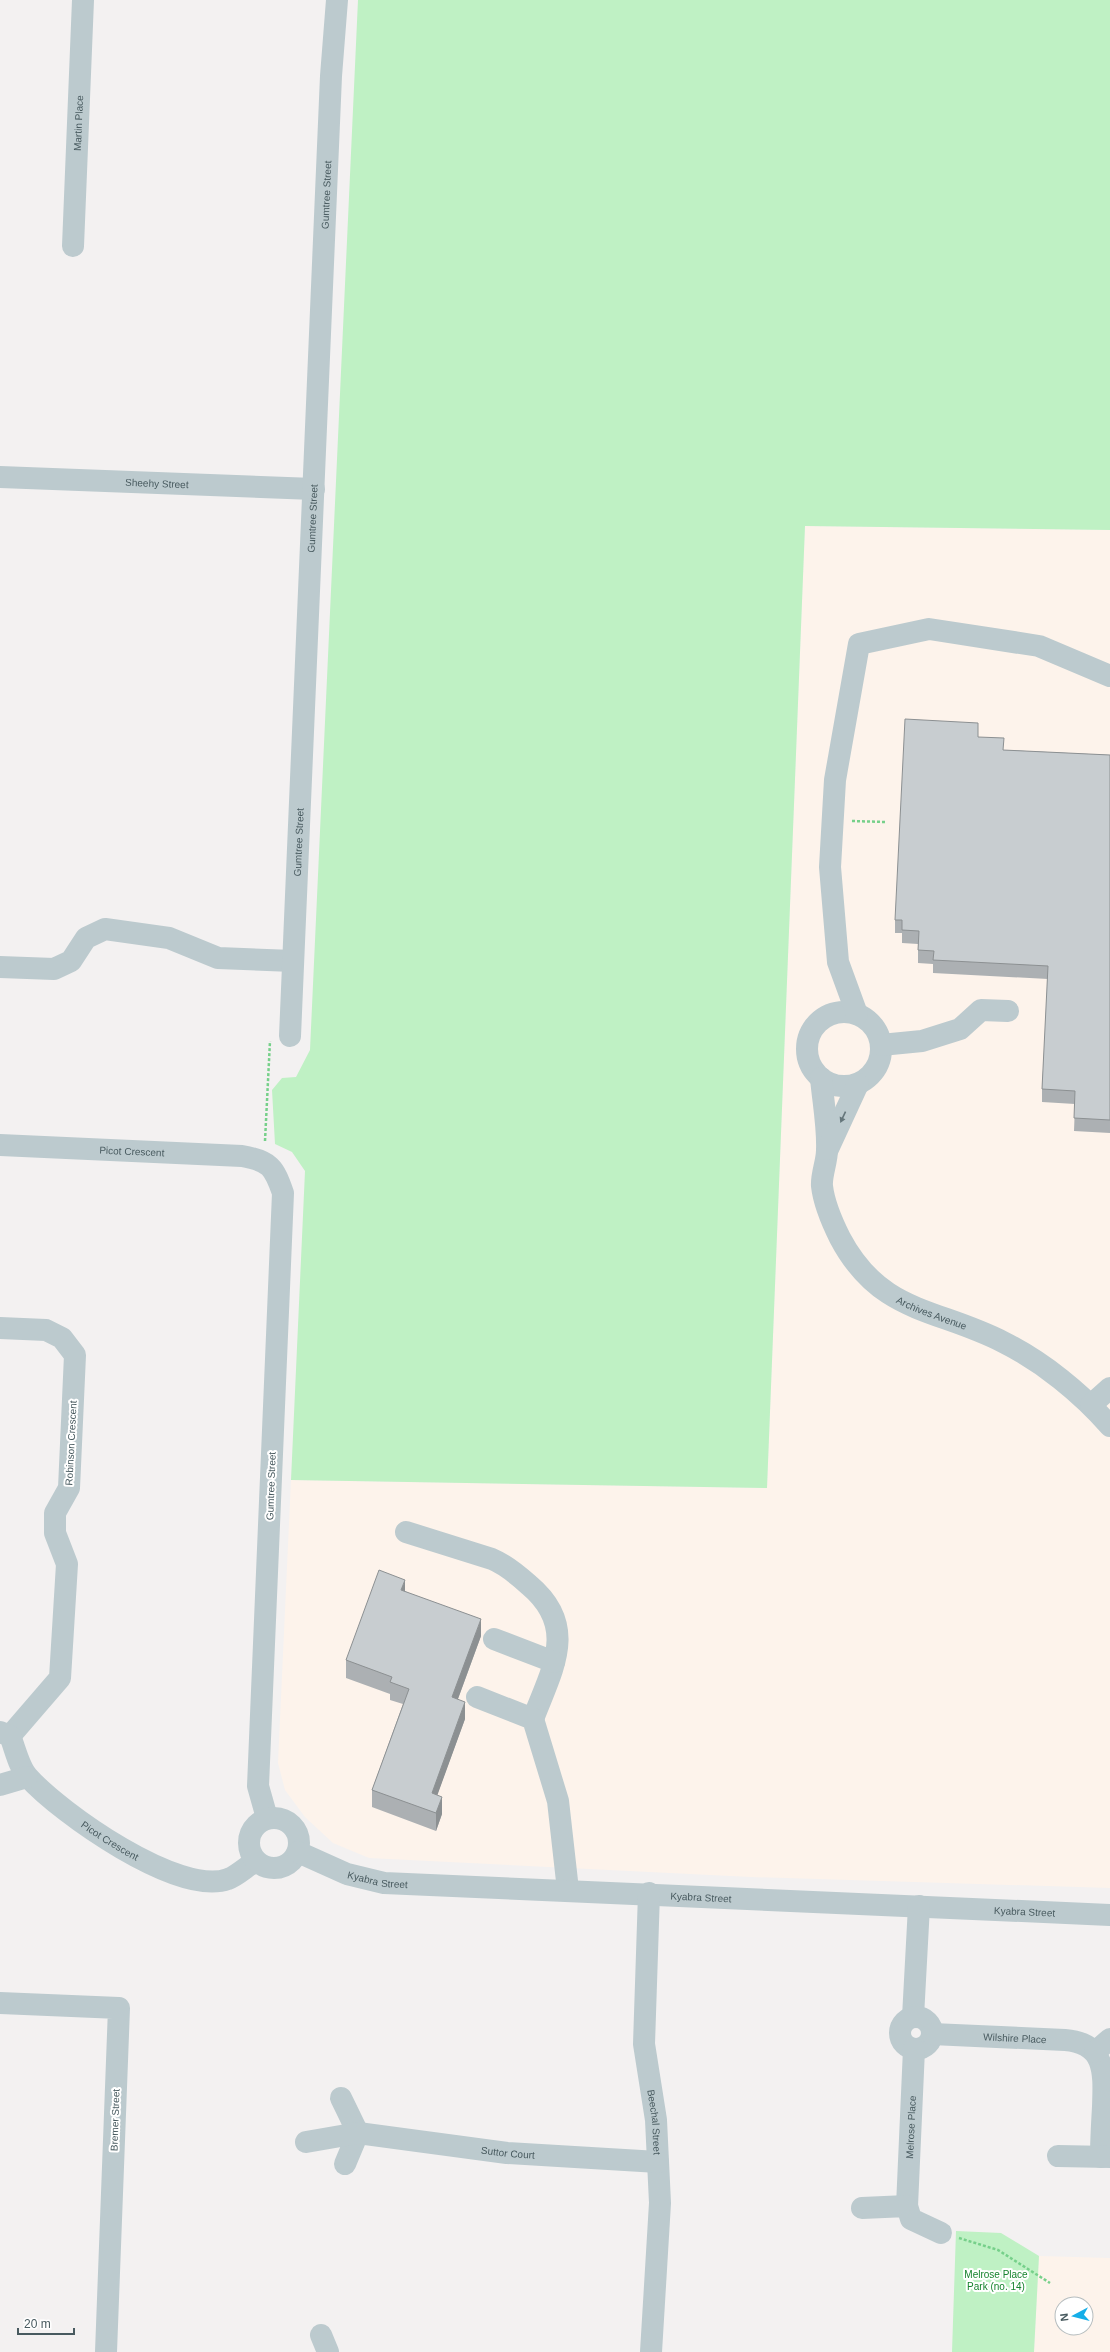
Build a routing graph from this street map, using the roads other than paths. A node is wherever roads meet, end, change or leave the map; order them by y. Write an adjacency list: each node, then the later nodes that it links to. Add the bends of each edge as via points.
1 (83, 0): 3 (street, Martin Place)
2 (337, 0): 5 (street, Gumtree Street, via 331,76)
3 (73, 246)
4 (0, 477): 5 (street, Sheehy Street)
5 (314, 489): 7 (street, Gumtree Street)
6 (1110, 676): 8 (street, via 1039,646 929,629 859,644 835,780 831,820 830,867)
7 (293, 961): 9 (street, via 218,958 169,938 105,929 86,938 71,961 54,969); 13 (street, Gumtree Street)
8 (838, 962): 11 (street); 12 (street)
9 (0, 967)
10 (1008, 1011): 14 (street, via 981,1010 960,1029 922,1041)
11 (857, 1014): 12 (street, via 847,1012); 14 (street, via 873,1025)
12 (829, 1015): 15 (street, via 818,1023 808,1041 809,1061)
13 (280, 1037)
14 (882, 1045): 16 (street, via 876,1069)
15 (820, 1078): 16 (street, via 836,1086); 18 (street)
16 (858, 1084): 18 (street, one-way to 18)
17 (0, 1145): 19 (street, Picot Crescent, via 242,1156)
18 (827, 1150): 22 (street, Archives Avenue, via 822,1186 832,1220 850,1256 877,1286 908,1306 1002,1342 1033,1360)
19 (263, 1160): 32 (street, Gumtree Street, via 277,1175 283,1194 258,1786)
20 (0, 1328): 29 (street, Robinson Crescent, via 46,1330 62,1338 75,1355 69,1488 55,1514 55,1533 67,1564 60,1678)
21 (1110, 1388): 22 (street)
22 (1091, 1405): 23 (street, Archives Avenue)
23 (1110, 1426)
24 (406, 1532): 26 (street, via 492,1558 504,1564 539,1593 556,1618 558,1634)
25 (494, 1639): 26 (street)
26 (554, 1662): 28 (street)
27 (477, 1697): 28 (street)
28 (533, 1719): 35 (street, via 558,1801)
29 (5, 1734): 30 (street, Picot Crescent)
30 (27, 1776): 31 (street); 34 (street, Picot Crescent, via 88,1828 135,1857 176,1874 206,1882 228,1879)
31 (0, 1785)
32 (267, 1818): 33 (street, via 278,1818 292,1825 299,1839); 34 (street, via 256,1824 249,1838 250,1850)
33 (298, 1852): 34 (street, via 292,1861 278,1868 270,1868); 35 (street, Kyabra Street, via 347,1874 384,1883)
34 (256, 1861)
35 (568, 1890): 36 (street, Kyabra Street)
36 (650, 1894): 37 (street, Kyabra Street); 49 (street, Beechal Street, via 644,2044 656,2120)
37 (919, 1906): 38 (street, Kyabra Street); 40 (street)
38 (1110, 1915)
39 (0, 2003): 54 (street, Bremer Street, via 119,2008)
40 (913, 2016): 41 (street, via 922,2017 927,2021); 43 (street, via 905,2021 900,2033 905,2044)
41 (932, 2034): 42 (street, Wilshire Place, via 1076,2041); 43 (street, via 928,2044)
42 (1102, 2045): 48 (street, Wilshire Place)
43 (914, 2049): 51 (street, Melrose Place)
44 (341, 2098): 45 (street)
45 (358, 2133): 46 (street, Suttor Court); 49 (street, Suttor Court, via 507,2153); 50 (street)
46 (306, 2142)
47 (1058, 2156): 48 (street, Wilshire Place)
48 (1105, 2157)
49 (658, 2162): 55 (street, Beechal Street, via 660,2203)
50 (345, 2164)
51 (907, 2206): 52 (street); 53 (street, via 912,2219)
52 (862, 2208)
53 (942, 2233)
54 (106, 2352)
55 (651, 2352)

